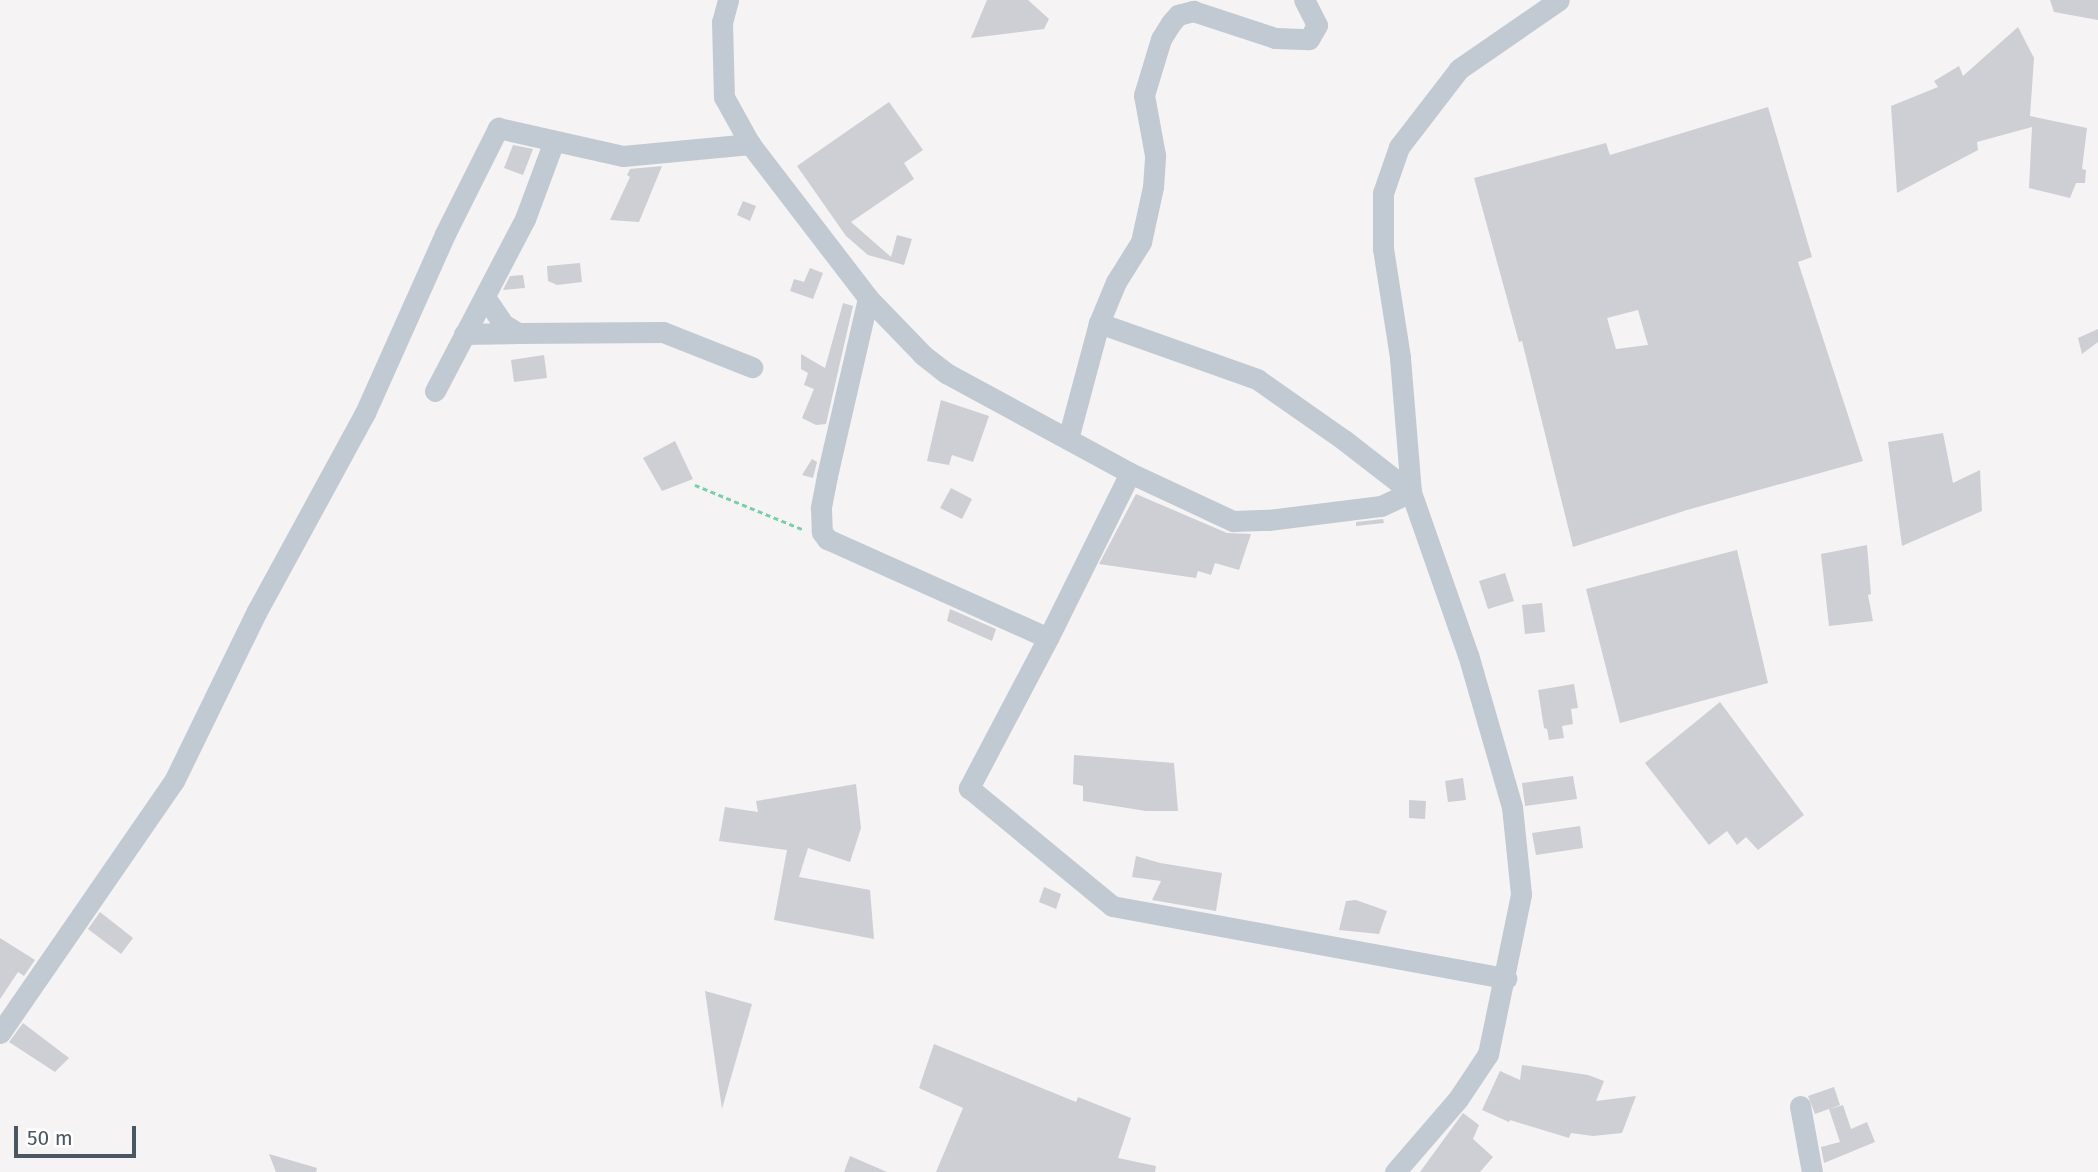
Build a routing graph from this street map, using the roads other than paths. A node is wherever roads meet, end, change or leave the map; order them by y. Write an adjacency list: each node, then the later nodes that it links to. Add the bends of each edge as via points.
1 (728, 0): 5 (street, via 722,22 724,97)
2 (1304, 0): 8 (street, via 1317,24 1309,39 1275,38 1193,11 1178,15 1171,23 1161,39 1144,95 1155,155 1140,242)
3 (1559, 0): 15 (street, via 1459,69 1399,147 1383,193 1382,248 1400,357)
4 (554, 141): 5 (street, via 623,156); 6 (street, via 525,219); 18 (street, via 498,128 365,414 257,611 174,781)
5 (750, 144): 7 (street)
6 (485, 297): 9 (street, via 503,324); 10 (street)
7 (868, 298): 13 (street, via 946,373); 16 (street, via 821,508 820,524 827,539)
8 (1099, 323): 13 (street); 15 (street, via 1257,379)
9 (518, 333): 10 (street); 11 (street, via 663,332)
10 (464, 334): 12 (street)
11 (752, 367)
12 (435, 391)
13 (1068, 439): 14 (street)
14 (1130, 473): 15 (street, via 1233,521 1381,506); 16 (street)
15 (1411, 492): 17 (street, via 1468,655 1513,807 1521,894)
16 (1048, 638): 17 (street, via 969,788 1112,906)
17 (1506, 978): 20 (street, via 1488,1054 1458,1099)
18 (0, 1033)
19 (1800, 1106): 21 (street)
20 (1395, 1172)
21 (1812, 1172)

